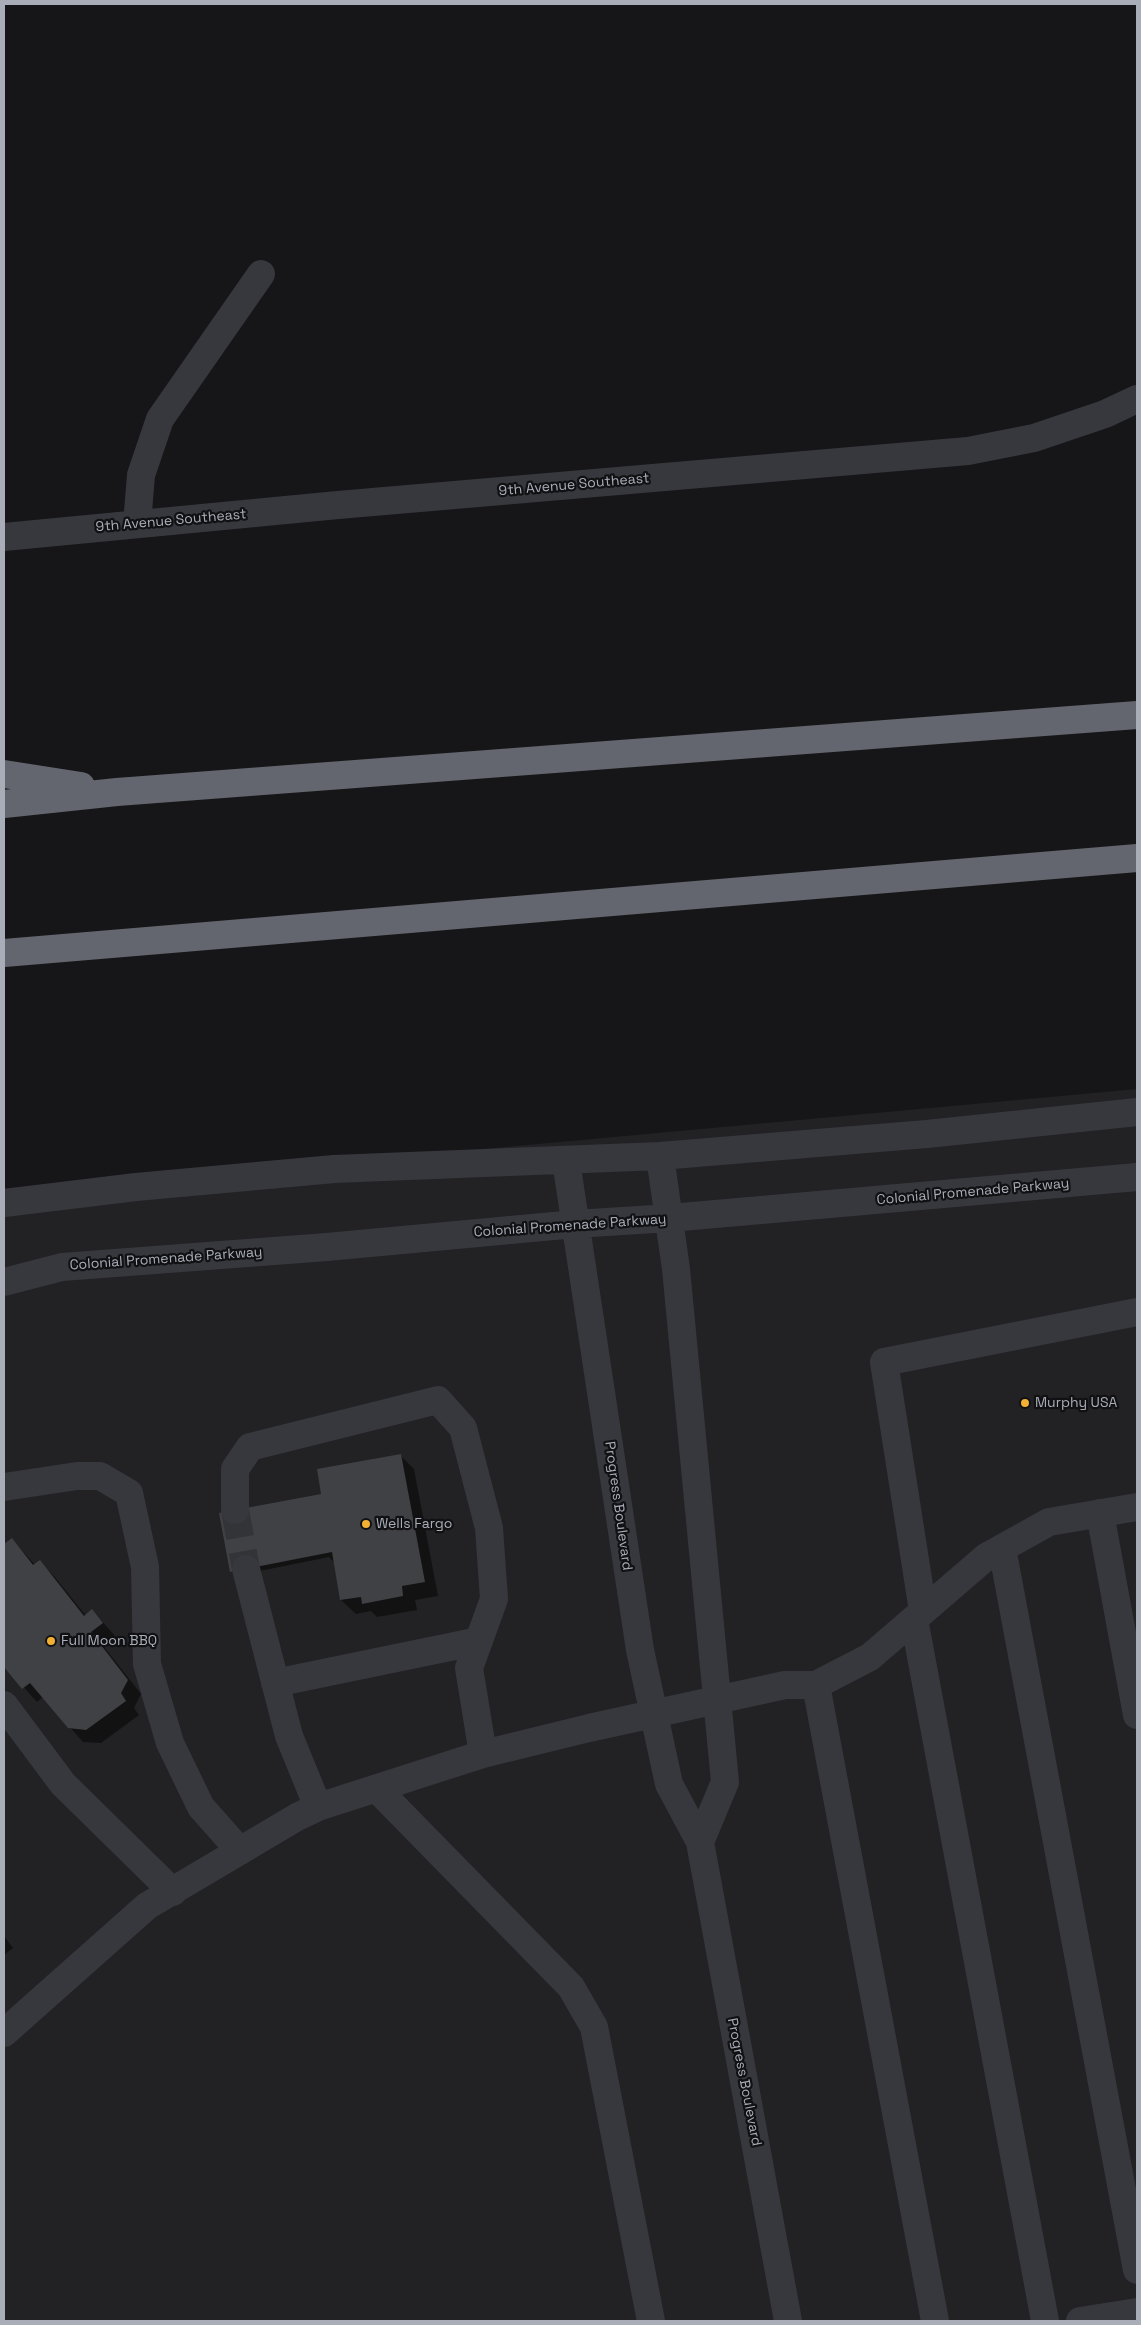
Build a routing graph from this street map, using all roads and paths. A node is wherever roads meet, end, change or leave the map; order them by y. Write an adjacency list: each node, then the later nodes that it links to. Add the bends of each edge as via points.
1 (261, 274): 3 (street, via 160,419 141,475)
2 (1137, 399): 3 (street, 9th Avenue Southeast, via 1105,414 1034,438 968,451)
3 (137, 524): 4 (street, 9th Avenue Southeast)
4 (4, 537)
5 (1137, 715): 7 (highway)
6 (4, 774): 7 (highway)
7 (117, 792): 8 (highway)
8 (4, 804)
9 (1137, 858): 10 (highway)
10 (4, 953)
11 (1137, 1112): 12 (street, via 927,1134)
12 (660, 1156): 13 (street); 16 (street)
13 (566, 1161): 15 (street, via 334,1169); 17 (street, Progress Boulevard)
14 (1137, 1178): 16 (street, Colonial Promenade Parkway)
15 (4, 1203)
16 (670, 1218): 17 (street, Colonial Promenade Parkway); 30 (street)
17 (575, 1224): 18 (street, Colonial Promenade Parkway, via 62,1267); 32 (street, Progress Boulevard, via 640,1650)
18 (4, 1282)
19 (1137, 1312): 26 (street, via 884,1362)
20 (4, 1486): 38 (street, via 100,1476 129,1492 145,1567 147,1664 170,1743 201,1807)
21 (1137, 1507): 23 (street)
22 (235, 1510): 27 (street, via 235,1469 250,1447 438,1400 463,1428 489,1528 494,1599)
23 (1100, 1513): 24 (street, via 1049,1522); 33 (street)
24 (1002, 1548): 26 (street, via 986,1557); 41 (street)
25 (246, 1569): 28 (street)
26 (918, 1615): 29 (street, via 870,1657); 46 (street)
27 (479, 1641): 28 (street); 34 (street, via 469,1668)
28 (275, 1684): 36 (street, via 289,1736)
29 (816, 1684): 30 (street, via 785,1686); 45 (street)
30 (718, 1700): 32 (street); 37 (street, via 725,1782)
31 (4, 1705): 39 (street, via 63,1784)
32 (653, 1714): 34 (street); 37 (street, Progress Boulevard, via 669,1784)
33 (1137, 1715)
34 (483, 1754): 35 (street)
35 (377, 1789): 36 (street); 43 (street, via 571,1987 594,2027)
36 (318, 1807): 38 (street)
37 (700, 1842): 44 (street, Progress Boulevard)
38 (240, 1851): 39 (street)
39 (173, 1892): 40 (street, via 147,1906)
40 (4, 2033)
41 (1137, 2270)
42 (1137, 2312): 47 (street)
43 (651, 2321)
44 (788, 2321)
45 (935, 2321)
46 (1045, 2321)
47 (1080, 2321)

